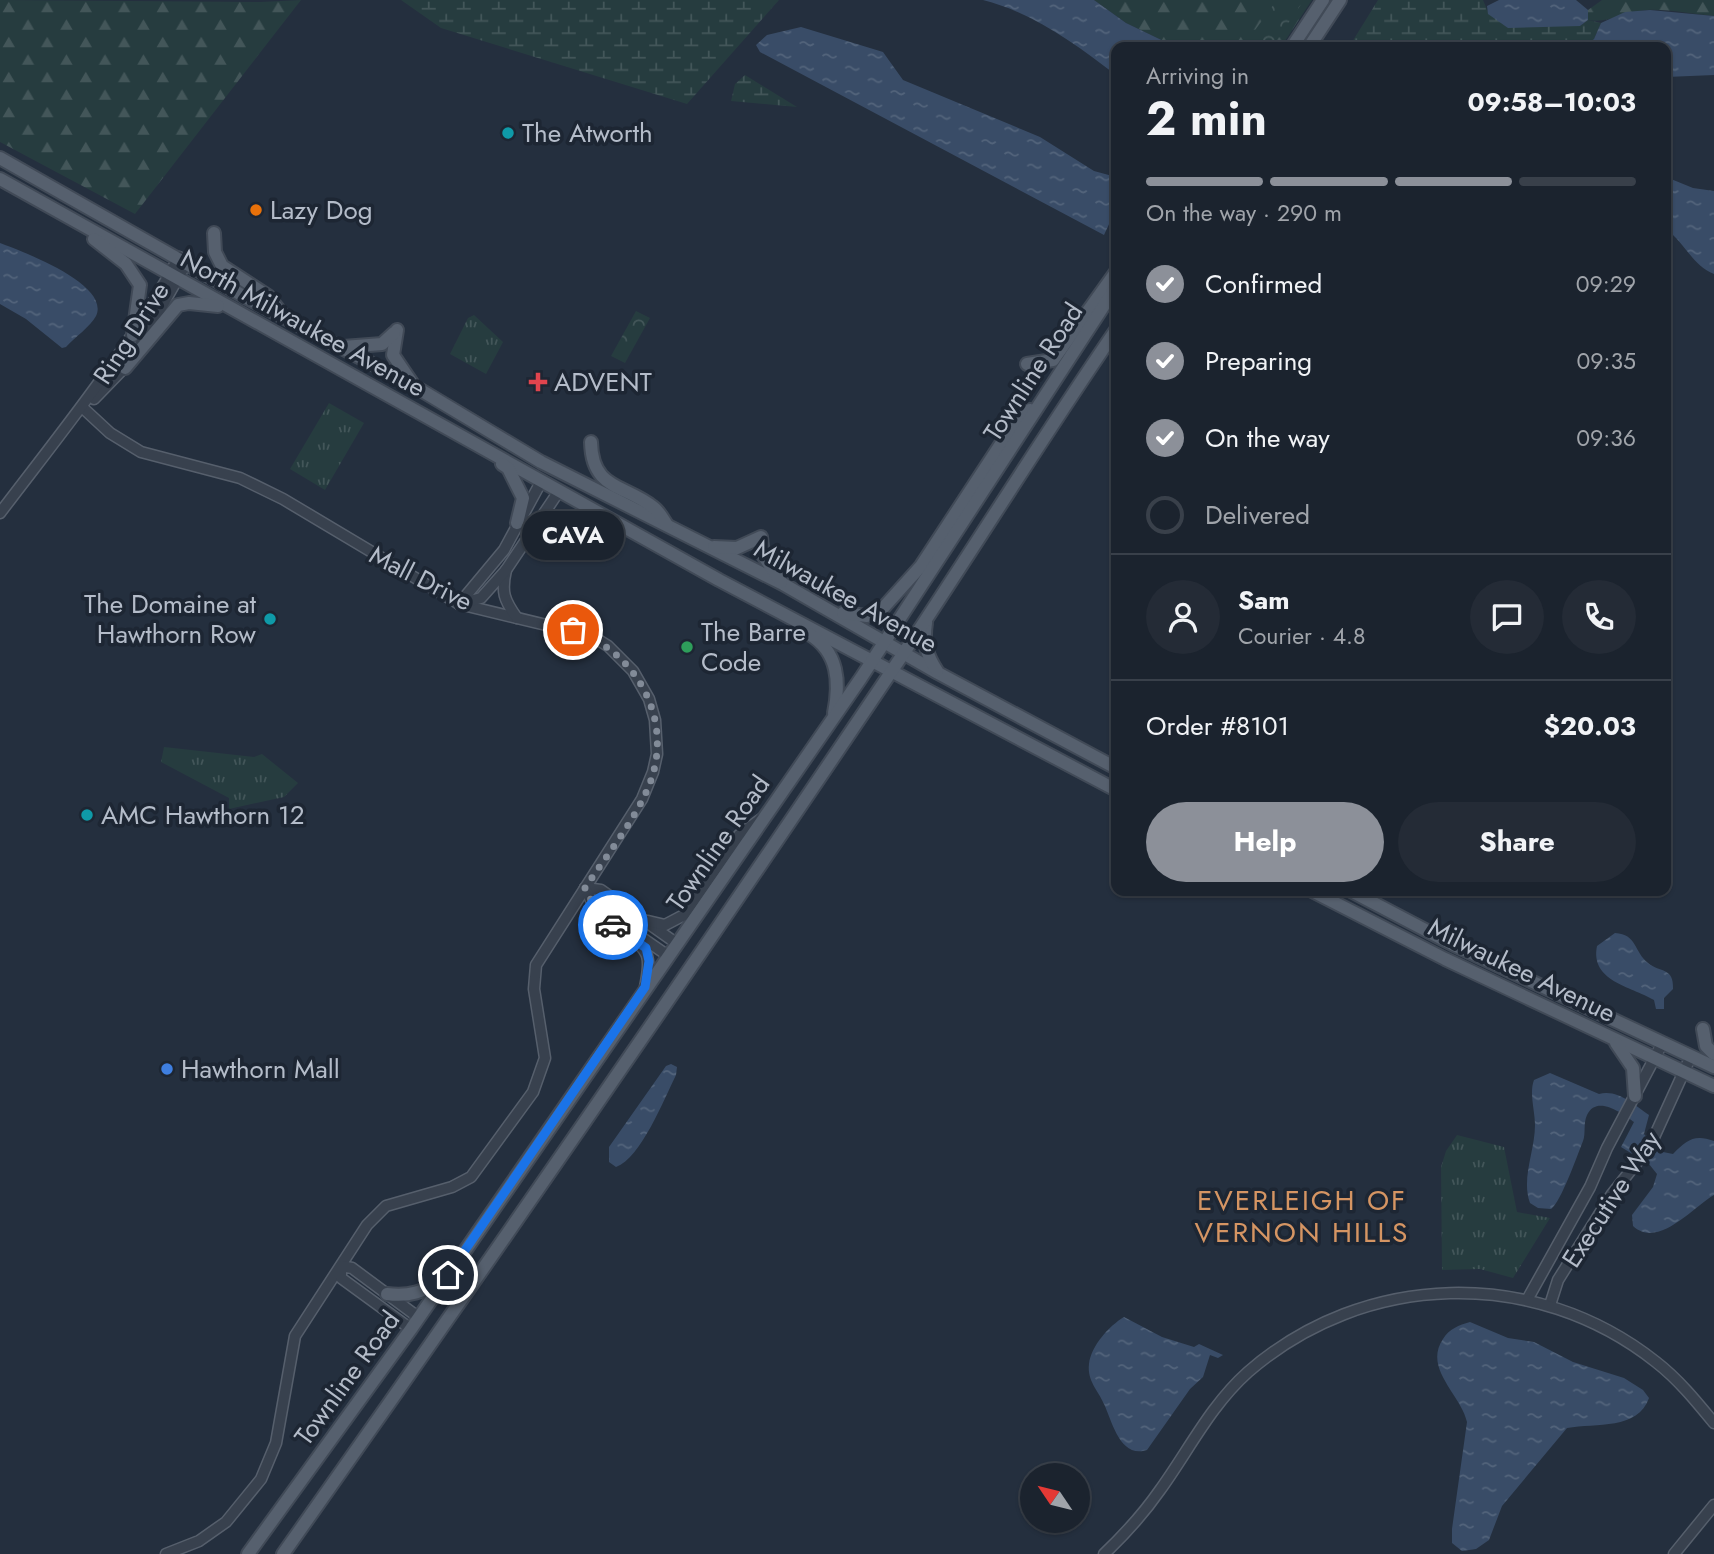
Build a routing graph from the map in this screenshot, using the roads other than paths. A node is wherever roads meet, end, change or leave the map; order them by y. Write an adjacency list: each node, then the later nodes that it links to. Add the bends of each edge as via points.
1 (1323, 0): 3 (main road)
2 (1340, 0): 4 (main road)
3 (1295, 42)
4 (1312, 42)
5 (0, 158): 9 (main road, North Milwaukee Avenue)
6 (0, 179): 7 (main road, North Milwaukee Avenue)
7 (67, 217): 10 (main road, North Milwaukee Avenue); 15 (main road, via 126,264 140,285)
8 (214, 233): 13 (main road, via 222,267 268,296)
9 (183, 260): 10 (street, Ring Drive); 13 (main road, North Milwaukee Avenue)
10 (173, 277): 14 (main road, North Milwaukee Avenue); 15 (street, Ring Drive); 19 (street, Ring Drive)
11 (1111, 279): 18 (main road, via 1053,360)
12 (1111, 295): 21 (main road, Townline Road)
13 (284, 318): 17 (main road, North Milwaukee Avenue)
14 (266, 329): 19 (main road, via 222,307 181,305); 24 (main road, North Milwaukee Avenue)
15 (133, 335): 22 (street, Ring Drive)
16 (1111, 337): 39 (main road, Townline Road)
17 (342, 347): 20 (main road, North Milwaukee Avenue); 20 (main road, via 382,344 397,330 393,355)
18 (1027, 364)
19 (125, 368): 22 (street, Ring Drive)
20 (414, 386): 25 (main road, North Milwaukee Avenue)
21 (1039, 404): 37 (main road, via 1016,421 921,566 884,607 867,616); 40 (main road, Townline Road)
22 (83, 408): 29 (street, Ring Drive); 36 (street, Mall Drive, via 110,433 141,452 240,478)
23 (591, 442): 31 (main road, via 594,466 605,481 655,508)
24 (485, 450): 26 (main road, North Milwaukee Avenue); 30 (main road, via 508,468 523,498)
25 (551, 467): 31 (main road, Milwaukee Avenue)
26 (541, 482): 27 (main road, North Milwaukee Avenue); 30 (street)
27 (559, 491): 28 (main road, North Milwaukee Avenue); 33 (street)
28 (584, 505): 34 (main road, Milwaukee Avenue)
29 (0, 513)
30 (517, 523): 36 (street, via 504,550)
31 (669, 528): 32 (main road, Milwaukee Avenue)
32 (706, 546): 35 (main road, Milwaukee Avenue); 35 (main road, via 737,548 761,537 762,555)
33 (506, 570): 36 (street, via 481,598); 38 (street, via 504,600)
34 (719, 580): 42 (main road, Milwaukee Avenue); 45 (main road, via 818,639 838,670)
35 (783, 584): 37 (main road, Milwaukee Avenue)
36 (459, 604): 38 (street, Mall Drive)
37 (832, 611): 40 (main road, Milwaukee Avenue)
38 (517, 618): 49 (street, Mall Drive, via 573,630 608,646 639,679 653,709 657,754 647,789)
39 (926, 619): 41 (main road, Townline Road); 44 (main road, via 923,639 927,657)
40 (884, 641): 41 (main road, Milwaukee Avenue); 42 (main road, Townline Road)
41 (902, 653): 43 (main road, Townline Road); 44 (main road, Milwaukee Avenue)
42 (872, 661): 43 (main road, Milwaukee Avenue); 45 (main road, Townline Road)
43 (891, 672): 47 (main road, Milwaukee Avenue); 77 (main road, Townline Road)
44 (939, 673): 46 (main road, Milwaukee Avenue)
45 (832, 720): 48 (main road, Townline Road)
46 (1111, 765)
47 (1111, 787)
48 (764, 817): 53 (street, via 739,835 684,915 666,925); 54 (main road, Townline Road)
49 (585, 888): 52 (street, via 593,904); 53 (street, via 601,890); 67 (street, Mall Drive, via 536,965 534,989 544,1058 533,1091 471,1177 379,1211)
50 (1322, 896): 58 (main road, Milwaukee Avenue)
51 (1361, 896): 59 (main road, Milwaukee Avenue)
52 (604, 912): 55 (street); 56 (street, via 609,922 646,948)
53 (648, 921): 54 (street)
54 (676, 943): 55 (main road, Townline Road)
55 (667, 955): 56 (main road, Townline Road)
56 (645, 987): 68 (main road, Townline Road)
57 (1703, 1029): 60 (main road, via 1706,1046)
58 (1611, 1038): 62 (main road, Milwaukee Avenue); 66 (main road, via 1633,1068)
59 (1663, 1042): 61 (main road, Milwaukee Avenue); 62 (street, Executive Way)
60 (1714, 1054)
61 (1691, 1056): 63 (main road, Milwaukee Avenue); 64 (street, Executive Way)
62 (1655, 1058): 64 (main road, Milwaukee Avenue); 66 (street, Executive Way)
63 (1714, 1067)
64 (1684, 1072): 65 (main road, Milwaukee Avenue); 71 (street, Executive Way, via 1654,1138 1564,1269)
65 (1714, 1086)
66 (1634, 1097): 70 (street, Executive Way)
67 (341, 1266): 69 (street, via 352,1268); 72 (street, via 341,1278); 75 (street, Mall Drive, via 295,1336 276,1443 261,1479 226,1522 199,1541)
68 (448, 1275): 69 (main road, via 424,1291); 72 (main road, Townline Road)
69 (387, 1294): 72 (street)
70 (1527, 1300): 71 (street); 78 (street, via 1488,1293 1427,1293 1357,1308 1305,1331 1247,1373 1218,1404 1160,1490)
71 (1550, 1305): 73 (street, via 1597,1324 1657,1362)
72 (415, 1323): 76 (main road, Townline Road)
73 (1714, 1423)
74 (1714, 1505): 79 (street)
75 (166, 1554)
76 (248, 1554)
77 (283, 1554)
78 (1104, 1554)
79 (1674, 1554)

